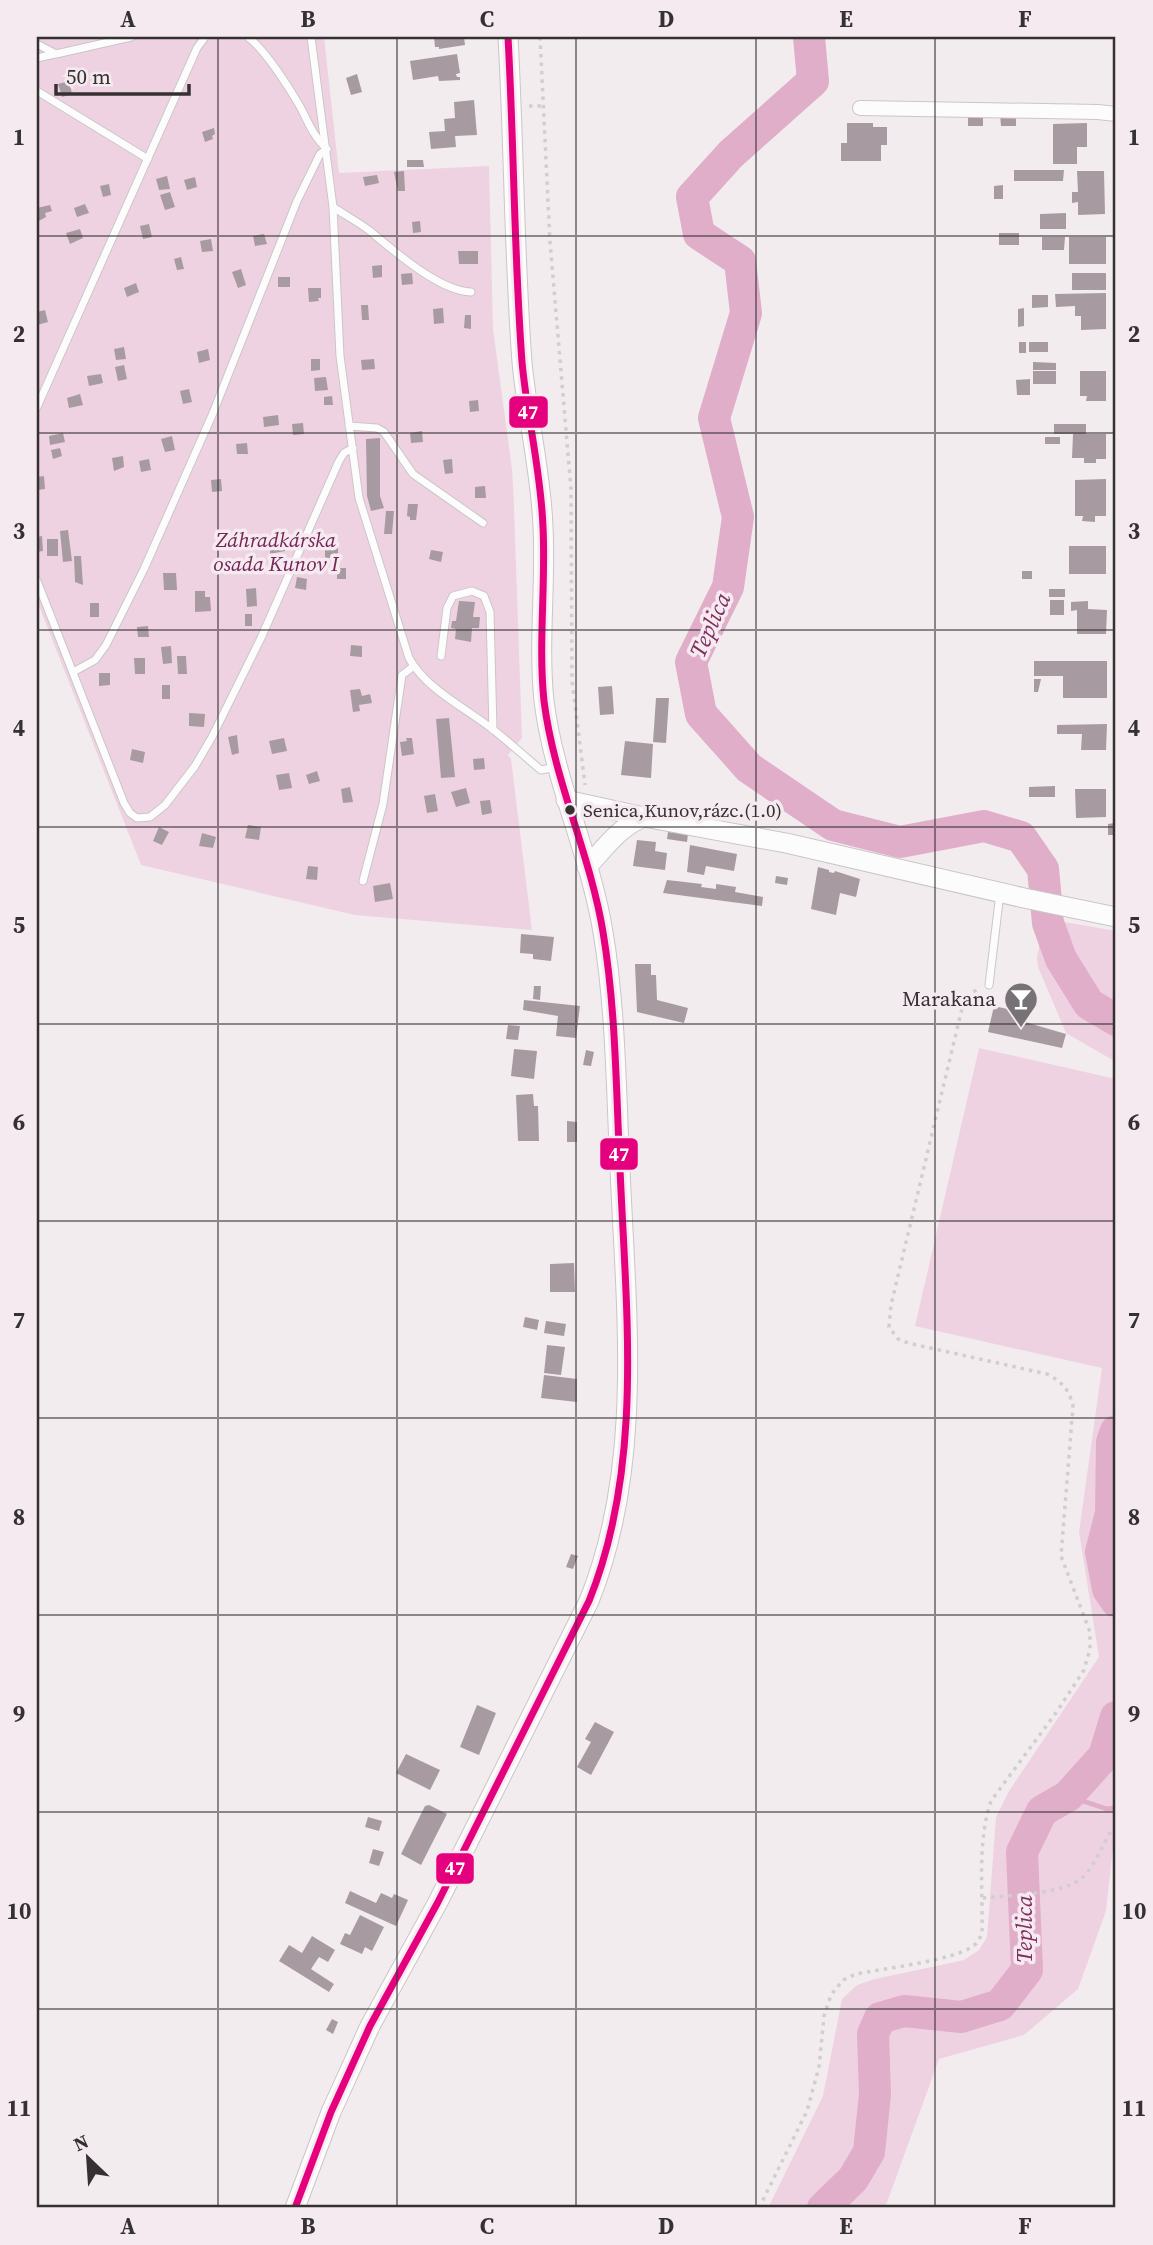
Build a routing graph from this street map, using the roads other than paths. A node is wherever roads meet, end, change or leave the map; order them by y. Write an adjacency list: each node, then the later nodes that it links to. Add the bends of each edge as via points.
1 (131, 37): 7 (lane)
2 (205, 37): 13 (lane)
3 (248, 37): 12 (lane)
4 (311, 37): 12 (lane)
5 (508, 37): 25 (main road, via 523,368 544,531 542,678)
6 (37, 44): 7 (lane)
7 (55, 54): 8 (lane)
8 (37, 58)
9 (37, 91): 13 (lane)
10 (860, 108): 11 (street)
11 (1116, 114)
12 (327, 149): 14 (lane); 23 (lane, via 297,201 213,413 144,569 106,645 95,660)
13 (148, 159): 16 (lane)
14 (333, 207): 15 (lane, via 457,292); 17 (lane)
15 (471, 292)
16 (37, 407)
17 (349, 426): 18 (lane); 19 (lane, via 384,432 413,474)
18 (353, 448): 22 (lane, via 362,512); 23 (lane, via 339,461 212,737 195,766 150,817 137,818 124,803)
19 (483, 523)
20 (37, 581): 23 (lane)
21 (441, 656): 24 (lane, via 447,608 453,596 472,591 484,596 490,612)
22 (414, 666): 24 (lane); 29 (lane, via 401,683 383,804)
23 (73, 672)
24 (493, 730): 25 (lane, via 541,770)
25 (556, 767): 26 (main road)
26 (566, 800): 27 (main road); 28 (main road)
27 (644, 817): 28 (main road, via 628,825); 30 (main road, via 786,843)
28 (587, 867): 33 (main road, via 603,934 613,1018 625,1284 625,1419 611,1529 596,1583 574,1633 438,1902 370,2025)
29 (363, 881)
30 (1000, 892): 31 (main road); 32 (lane)
31 (1116, 916)
32 (989, 985)
33 (295, 2208)

